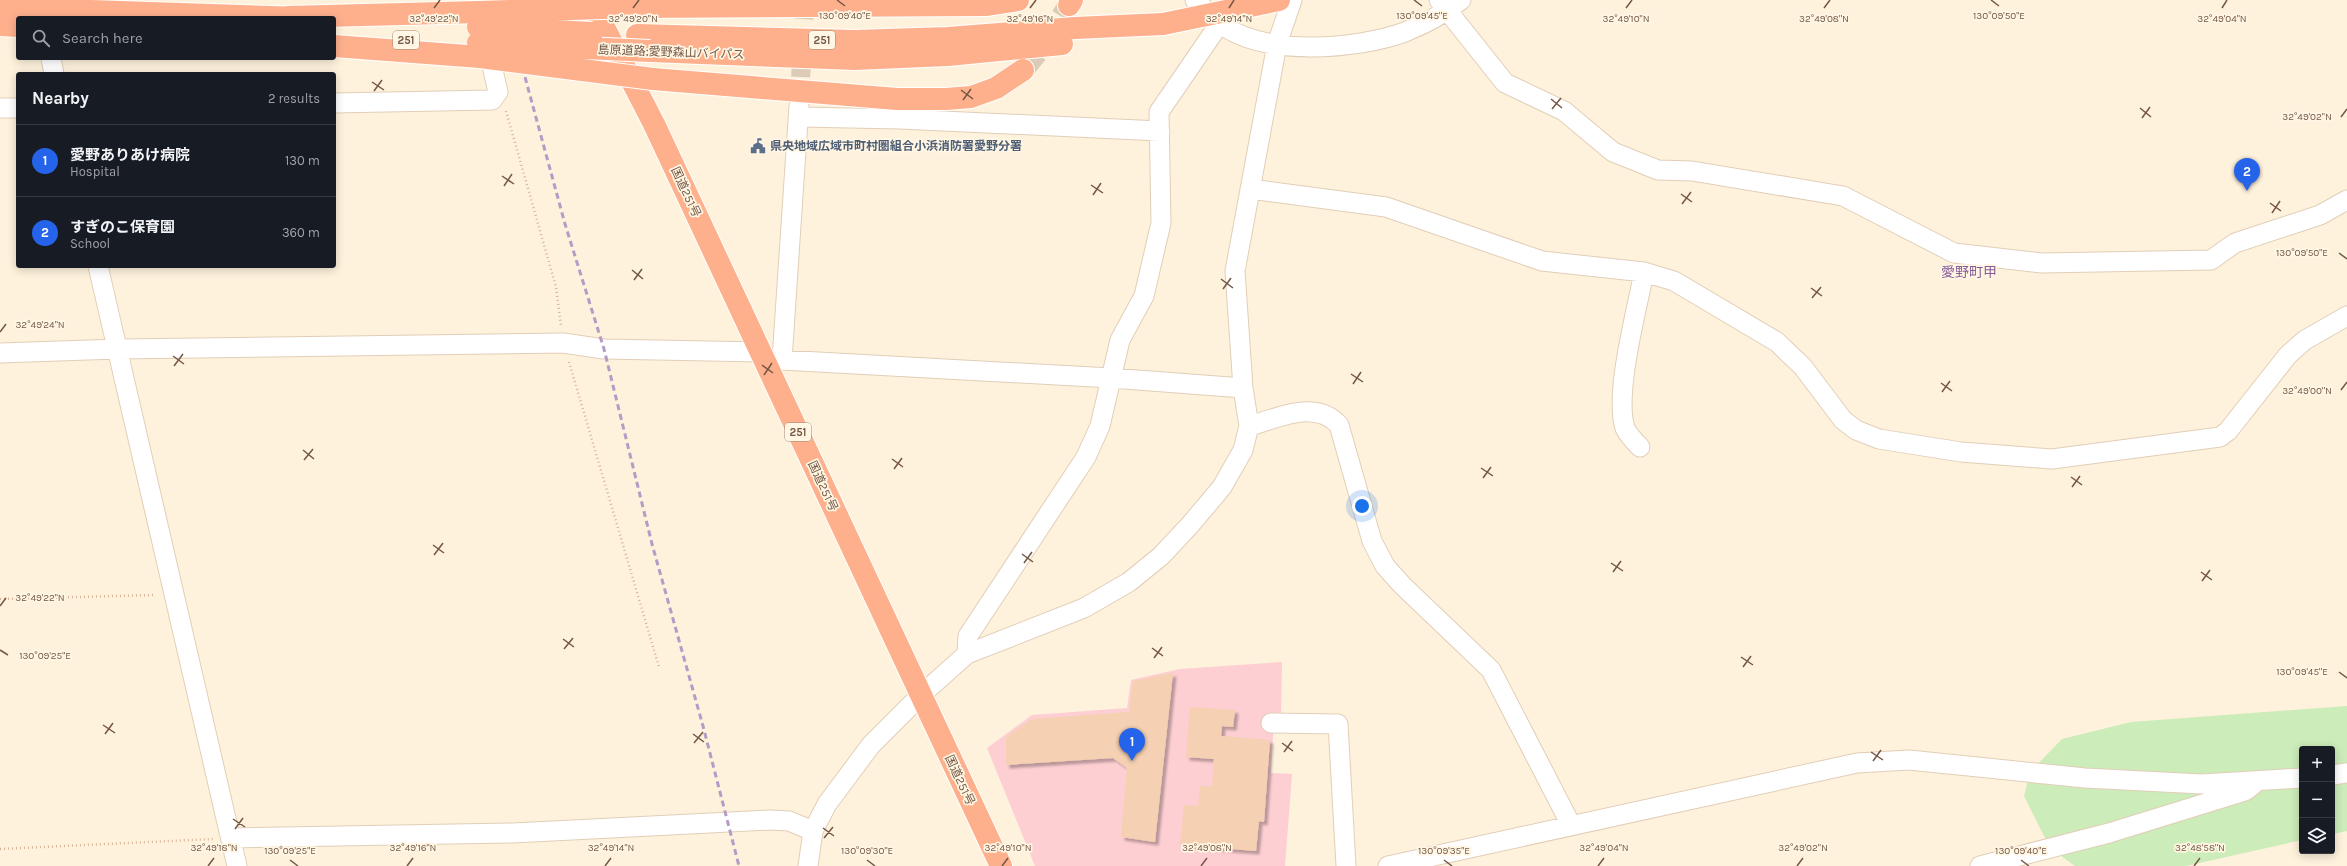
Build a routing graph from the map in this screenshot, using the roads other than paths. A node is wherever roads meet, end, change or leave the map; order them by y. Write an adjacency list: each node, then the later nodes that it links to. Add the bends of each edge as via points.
1 (590, 0): 32 (highway, 国道251号 / 251)
2 (1018, 0): 14 (highway, bridge, via 987,5 634,6)
3 (1194, 0): 11 (street)
4 (1279, 0): 14 (highway, 島原道路;愛野森山バイパス / 251, bridge, via 1078,42 1007,42 948,55 855,59)
5 (1292, 0): 16 (street)
6 (1449, 4): 16 (street, via 1406,32 1364,43 1322,47); 26 (street, via 1505,83 1564,111 1613,152 1658,170 1692,171 1843,196 1954,253 2042,263 2211,260 2235,243 2320,214)
7 (0, 8): 8 (highway)
8 (235, 16)
9 (336, 20): 14 (highway)
10 (336, 20): 14 (highway, 島原道路;愛野森山バイパス / 251)
11 (1220, 23): 16 (street, via 1249,37); 24 (street, via 1159,112)
12 (0, 25): 13 (highway)
13 (16, 26)
14 (478, 28): 15 (highway, 島原道路;愛野森山バイパス / 251); 17 (highway); 19 (highway, bridge, via 653,79 897,99 971,97 996,88); 21 (street, via 498,92 496,97 489,100)
15 (336, 38)
16 (1277, 44): 25 (street)
17 (336, 46)
18 (51, 60): 20 (street)
19 (1023, 70)
20 (54, 72)
21 (336, 103)
22 (0, 108): 23 (street)
23 (16, 108)
24 (1160, 131): 32 (street, via 900,119 799,111); 33 (street, via 1161,223 1144,296 1120,340)
25 (1250, 189): 28 (street, via 1386,207 1542,261); 34 (street, via 1235,270)
26 (2347, 200)
27 (98, 268): 30 (street)
28 (1644, 272): 29 (street, via 1690,288 1777,342 1804,367 1843,420 1856,430 1879,439 1961,452 2052,459 2220,437 2228,431 2288,356 2305,340); 36 (street, via 1622,387 1622,415 1626,430)
29 (2347, 316)
30 (118, 349): 31 (street); 32 (street, via 563,343 604,349); 46 (street)
31 (0, 353)
32 (770, 359): 33 (street); 38 (highway, 国道251号 / 251)
33 (1111, 378): 34 (street); 37 (street, via 1100,426 1086,457 968,636)
34 (1243, 388): 35 (street)
35 (1249, 426): 37 (street, via 1243,450 1222,487 1161,556 1084,608); 44 (street, via 1307,411 1320,412 1331,417 1339,425 1372,541 1385,566 1491,670)
36 (1640, 447)
37 (967, 654): 38 (street)
38 (921, 695): 45 (street, via 871,745 827,804); 50 (highway, 国道251号 / 251)
39 (1271, 723): 51 (street, via 1338,724)
40 (2347, 773): 41 (street)
41 (2335, 775)
42 (2299, 778): 43 (street)
43 (2254, 780): 44 (street, via 2202,784 2084,778 1909,760 1857,762); 53 (street, via 2252,785 2237,793 2110,833)
44 (1571, 825): 47 (street)
45 (813, 831): 46 (street, via 789,822 770,820 728,824 512,832); 49 (street)
46 (231, 838): 48 (street)
47 (1434, 861): 52 (street)
48 (237, 866)
49 (808, 866)
50 (1000, 866)
51 (1346, 866)
52 (1388, 866)
53 (1980, 866)

